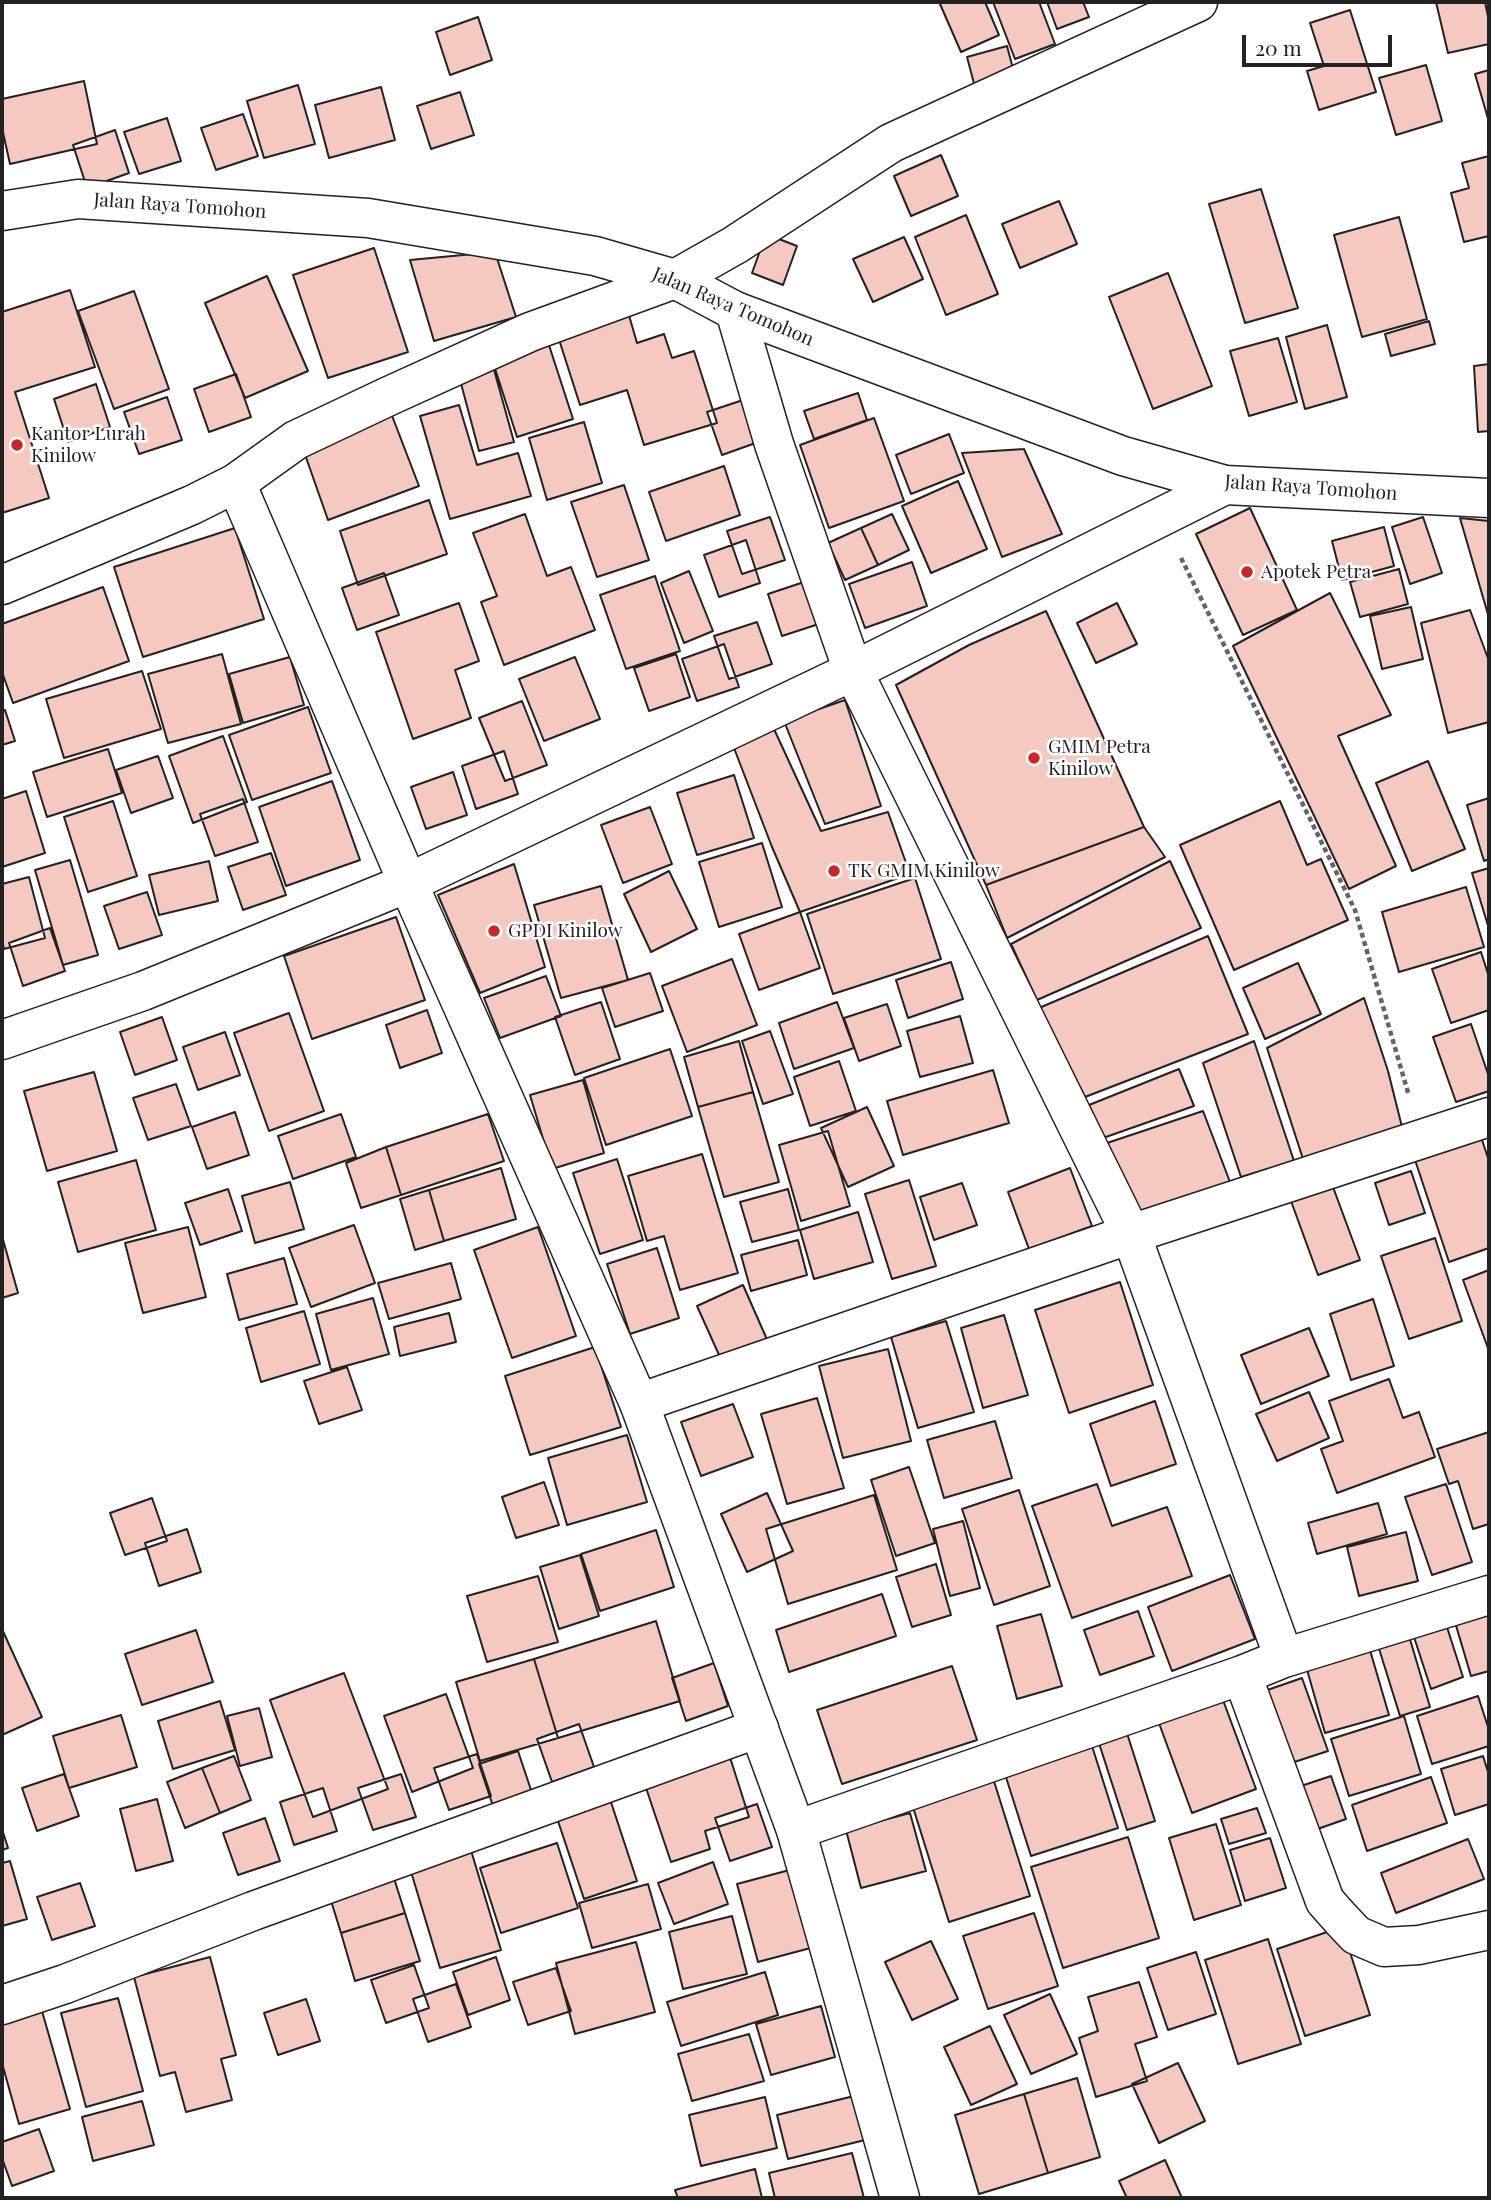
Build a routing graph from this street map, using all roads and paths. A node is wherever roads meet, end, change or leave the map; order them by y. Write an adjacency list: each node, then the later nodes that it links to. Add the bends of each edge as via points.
1 (1198, 2): 3 (main road, via 891,143)
2 (2, 211): 3 (main road, Jalan Raya Tomohon, via 78,200 368,218 595,256)
3 (675, 279): 4 (main road, Jalan Raya Tomohon); 5 (main road, via 530,332 389,396 296,440)
4 (735, 312): 6 (main road, Jalan Raya Tomohon, via 1123,456); 10 (main road, via 774,444)
5 (236, 483): 9 (main road, via 156,522); 11 (main road)
6 (1225, 485): 7 (main road, Jalan Raya Tomohon); 8 (main road)
7 (1489, 498)
8 (1161, 517): 10 (main road); 14 (path, via 1355,910)
9 (2, 585)
10 (853, 671): 11 (main road); 15 (main road)
11 (408, 883): 12 (main road, via 143,991); 16 (main road)
12 (2, 1040)
13 (1489, 1117): 14 (main road)
14 (1421, 1138): 15 (main road)
15 (1131, 1234): 16 (main road); 18 (main road)
16 (639, 1403): 20 (main road)
17 (1489, 1595): 18 (main road)
18 (1284, 1658): 19 (main road)
19 (1242, 1675): 21 (main road); 22 (main road, via 1325,1901 1356,1935 1384,1947 1419,1945)
20 (759, 1728): 21 (main road); 23 (main road)
21 (796, 1830): 24 (main road)
22 (1489, 1930)
23 (2, 2005)
24 (900, 2198)

